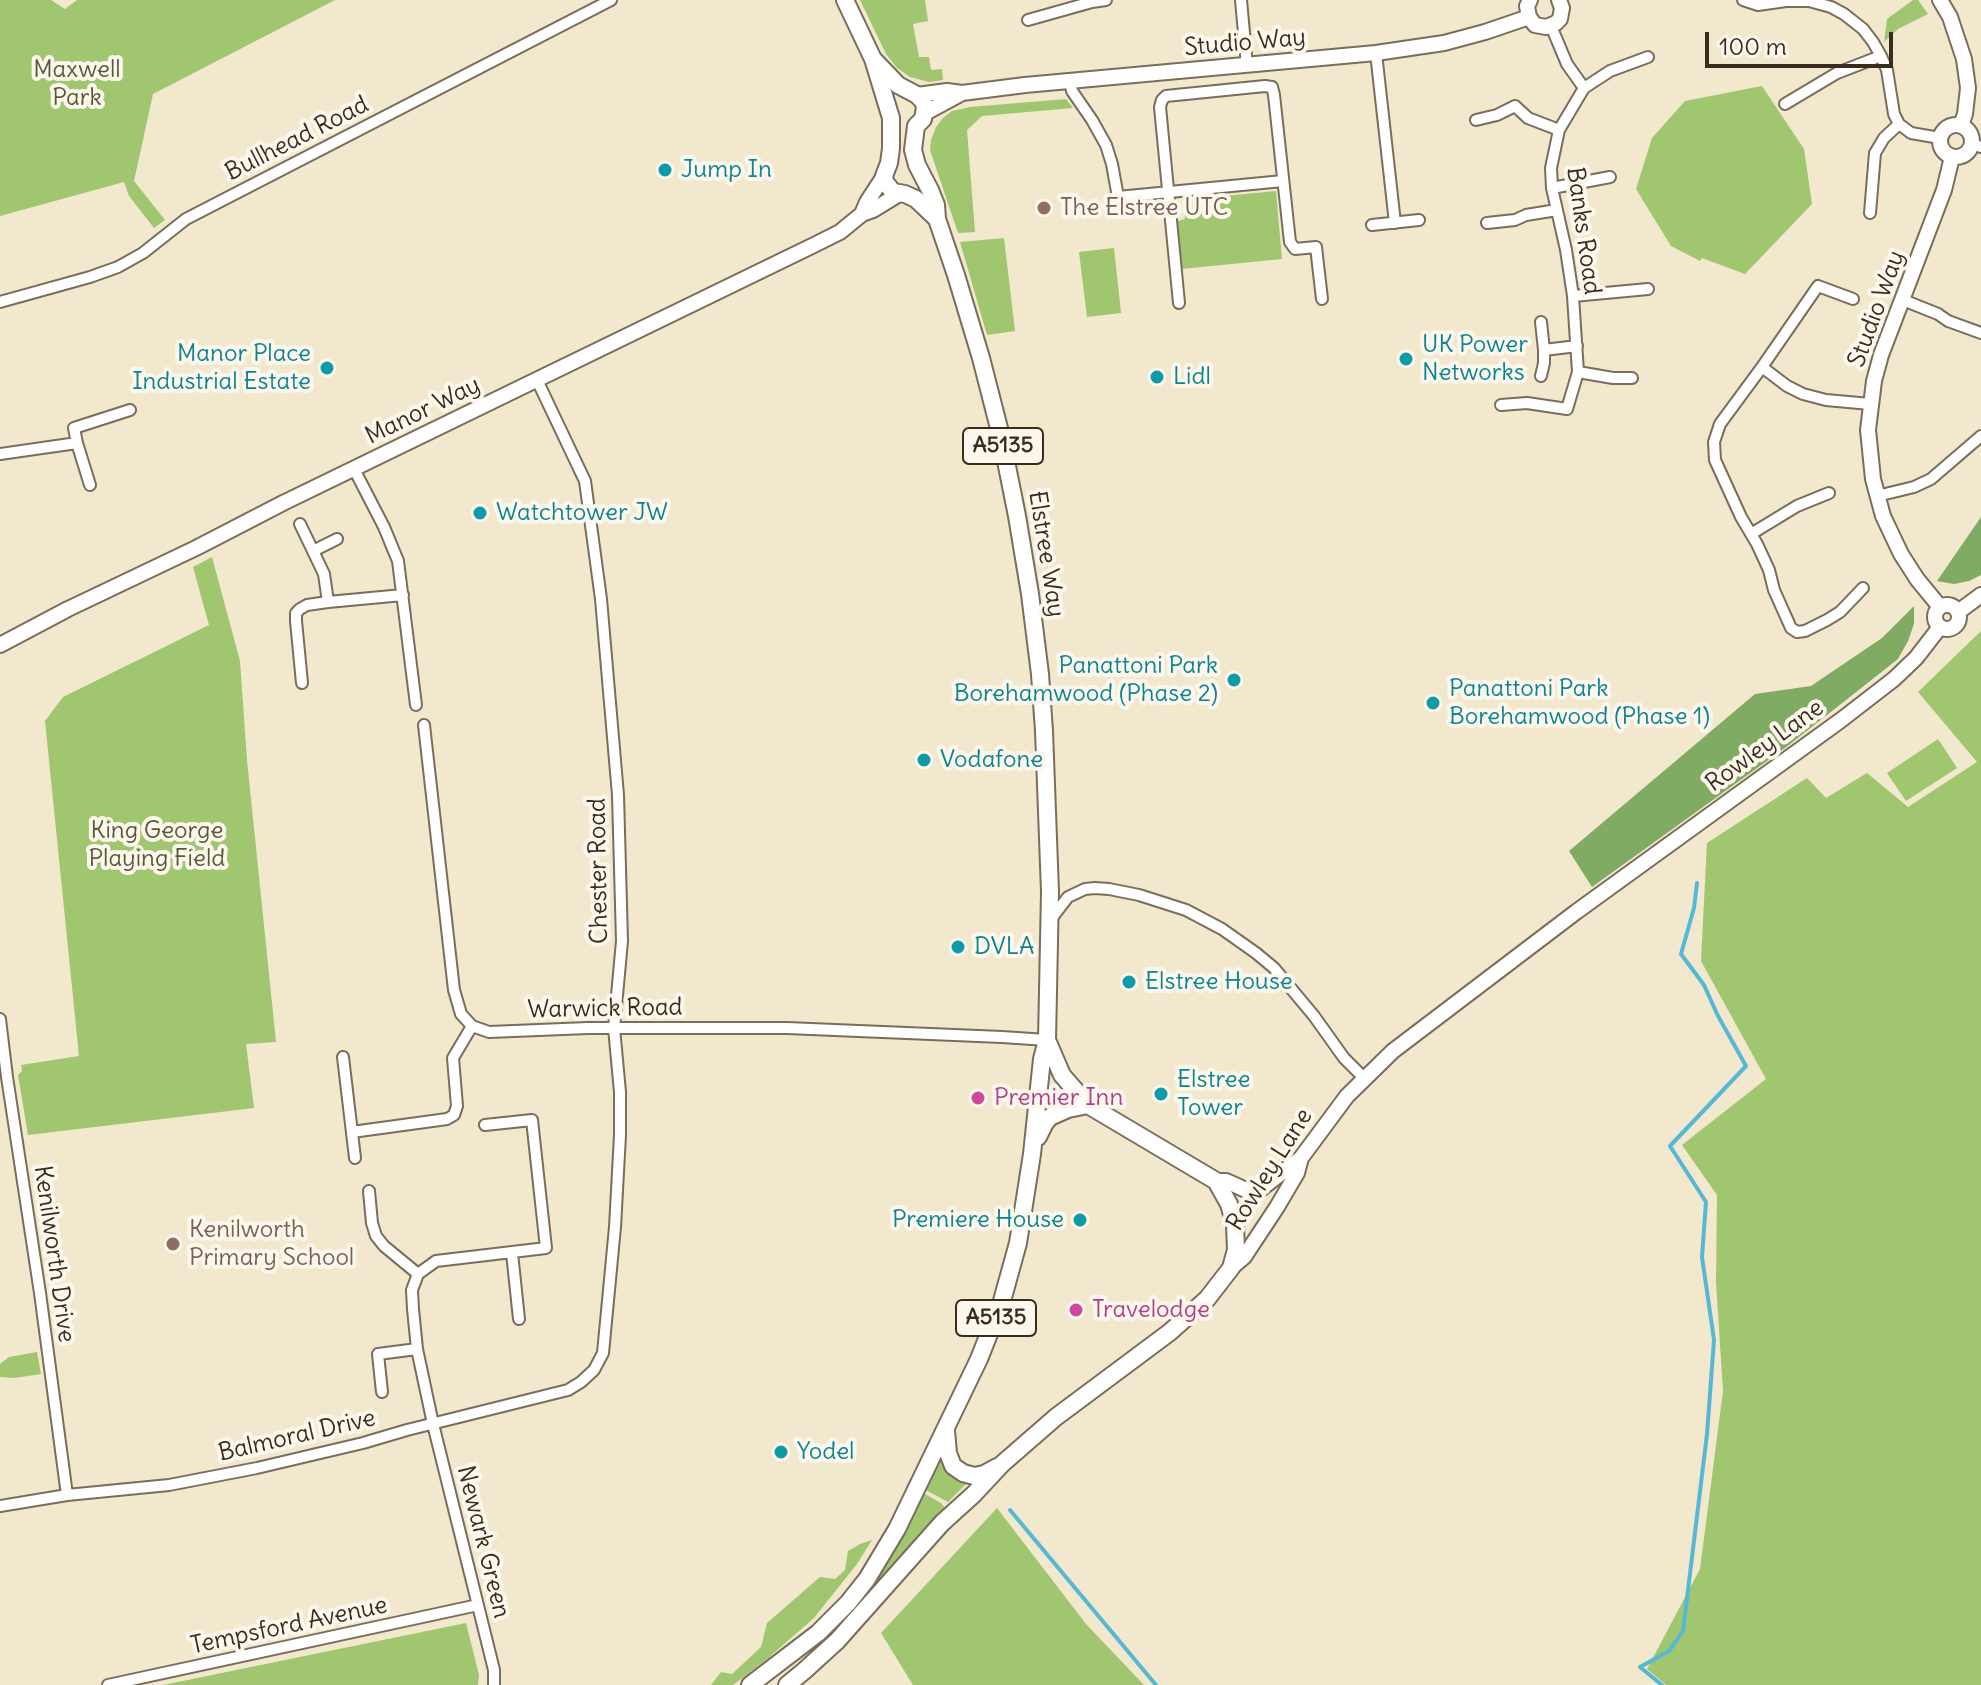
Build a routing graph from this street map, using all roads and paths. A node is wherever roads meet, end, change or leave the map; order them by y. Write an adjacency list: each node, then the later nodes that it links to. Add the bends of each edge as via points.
1 (611, 0): 53 (street, Bullhead Road, via 186,219 118,267)
2 (845, 0): 15 (main road, Elstree Way / A5135)
3 (1106, 0): 10 (street)
4 (1241, 0): 16 (street)
5 (1530, 0): 9 (street)
6 (1743, 0): 13 (street, via 1758,5 1809,1 1831,7 1863,29)
7 (1940, 0): 26 (street, via 1964,59 1968,88)
8 (1563, 1): 11 (street, via 1560,19)
9 (1529, 17): 11 (street, via 1535,25); 12 (street, Studio Way, via 1444,43)
10 (1028, 20)
11 (1551, 26): 18 (street)
12 (1376, 53): 16 (street, Studio Way); 45 (street)
13 (1881, 56): 21 (street, via 1837,73); 25 (street)
14 (1648, 57): 18 (street)
15 (873, 59): 19 (main road, Elstree Way / A5135, via 898,85); 22 (main road, Elstree Way / A5135)
16 (1247, 66): 17 (street, Studio Way)
17 (1070, 81): 20 (street, Studio Way); 38 (street, via 1106,145)
18 (1584, 88): 27 (street, Banks Road)
19 (914, 93): 20 (street, Studio Way); 22 (main road, via 893,99); 23 (main road, Elstree Way / A5135, via 923,101)
20 (962, 93): 23 (street, Studio Way)
21 (1785, 104)
22 (890, 115): 23 (main road, via 907,128); 32 (main road, Elstree Way / A5135, via 893,130)
23 (920, 120): 31 (main road, Elstree Way / A5135, via 913,150)
24 (1476, 120): 27 (street, via 1515,106 1528,118)
25 (1899, 124): 28 (street, via 1911,133); 41 (street, via 1875,153)
26 (1961, 125): 28 (street, via 1950,125); 29 (street)
27 (1559, 130): 35 (street, Banks Road)
28 (1940, 138): 30 (street, via 1944,152)
29 (1976, 145): 30 (street)
30 (1952, 157): 52 (street, Studio Way)
31 (918, 169): 32 (main road, via 901,158); 37 (main road, via 917,187); 43 (main road, Elstree Way / A5135, via 936,205)
32 (886, 170): 37 (main road, via 888,188); 42 (street, Manor Way)
33 (1610, 177): 35 (street)
34 (1283, 181): 36 (street); 36 (street, via 1272,87 1251,87 1162,100); 50 (street, via 1290,242 1295,249 1316,247)
35 (1552, 188): 40 (street, Banks Road)
36 (1168, 192): 38 (street); 54 (street)
37 (902, 194): 42 (street, Manor Way); 43 (main road, via 916,199)
38 (1118, 197): 39 (street)
39 (1116, 210)
40 (1557, 210): 46 (street); 49 (street, Banks Road)
41 (1870, 213)
42 (862, 214): 63 (street, Manor Way, via 840,232)
43 (937, 219): 89 (main road, Elstree Way / A5135, via 992,400 1024,555 1040,674)
44 (1419, 220): 45 (street)
45 (1395, 223): 47 (street)
46 (1487, 223)
47 (1372, 225)
48 (1648, 289): 49 (street)
49 (1573, 296): 57 (street, Banks Road)
50 (1322, 299)
51 (1853, 299): 59 (street, via 1818,286)
52 (1903, 300): 56 (street); 64 (street, Studio Way, via 1881,355)
53 (0, 302)
54 (1179, 303)
55 (1541, 322): 58 (street)
56 (1981, 333)
57 (1577, 346): 58 (street); 60 (street, Banks Road)
58 (1544, 350): 61 (street)
59 (1762, 367): 64 (street, via 1803,394); 75 (street, via 1720,424 1714,442 1715,460)
60 (1578, 372): 62 (street); 65 (street, Banks Road, via 1567,409)
61 (1541, 376)
62 (1632, 378)
63 (537, 380): 70 (street, Manor Way); 92 (street, Chester Road, via 585,481 597,560 619,814 622,941)
64 (1870, 404): 73 (street, Studio Way, via 1869,446)
65 (1501, 405)
66 (130, 410): 68 (street, via 74,428)
67 (1981, 436): 73 (street, via 1931,479)
68 (77, 443): 69 (street); 71 (street)
69 (0, 454)
70 (354, 469): 79 (street, via 398,561); 85 (street, Manor Way)
71 (90, 485)
72 (1829, 493): 75 (street)
73 (1877, 496): 82 (street, Studio Way, via 1901,554)
74 (300, 524): 77 (street)
75 (1751, 534): 78 (street, via 1797,632 1840,612)
76 (337, 539): 77 (street)
77 (313, 551): 81 (street, via 324,574)
78 (1863, 588)
79 (403, 595): 81 (street); 87 (street)
80 (1981, 595): 83 (street)
81 (328, 602): 86 (street, via 296,613)
82 (1940, 607): 83 (street, via 1950,605); 84 (street, via 1935,617)
83 (1958, 612): 84 (street, via 1955,627)
84 (1940, 627): 96 (street, Rowley Lane, via 1916,658 1863,704 1551,931)
85 (0, 645)
86 (302, 683)
87 (416, 705)
88 (424, 725): 91 (street, via 454,990 461,1014)
89 (1050, 913): 93 (main road, A5135); 96 (street, via 1085,889 1109,889 1186,910 1267,962)
90 (0, 1019): 95 (street, Kenilworth Drive)
91 (472, 1026): 92 (street, Warwick Road, via 489,1032); 99 (street, via 453,1058 454,1115)
92 (614, 1028): 93 (street, Warwick Road, via 801,1028); 110 (street, Chester Road, via 620,1092 615,1227 603,1353)
93 (1047, 1040): 97 (main road, A5135, via 1062,1075); 100 (main road, A5135)
94 (343, 1057): 99 (street)
95 (3, 1077): 115 (street, Kenilworth Drive)
96 (1364, 1078): 102 (street, Rowley Lane)
97 (1088, 1105): 100 (main road, A5135, via 1050,1117); 103 (main road, A5135)
98 (485, 1125): 105 (street, via 532,1120 546,1248)
99 (352, 1132): 101 (street)
100 (1032, 1154): 113 (main road, A5135, via 1007,1288)
101 (355, 1158)
102 (1301, 1158): 103 (street, via 1258,1191); 106 (street, Rowley Lane, via 1277,1207)
103 (1216, 1181): 106 (main road, via 1235,1225)
104 (369, 1191): 107 (street, via 376,1236)
105 (512, 1253): 107 (street, via 436,1261); 108 (street)
106 (1231, 1268): 114 (main road, Rowley Lane, via 1207,1299 1170,1332)
107 (418, 1274): 109 (street, Newark Green, via 412,1290)
108 (519, 1319)
109 (417, 1349): 111 (street, via 378,1354); 112 (street, Newark Green)
110 (594, 1370): 112 (street, Balmoral Drive, via 568,1390)
111 (382, 1392)
112 (433, 1424): 115 (street, Balmoral Drive, via 205,1479); 117 (street, Newark Green)
113 (947, 1426): 114 (main road, via 948,1453 963,1473 984,1474); 122 (main road, A5135, via 867,1579 818,1633)
114 (1002, 1464): 123 (main road, Rowley Lane, via 837,1641)
115 (67, 1495): 116 (street, Balmoral Drive)
116 (0, 1506)
117 (478, 1605): 118 (street, Newark Green); 119 (street, Tempsford Avenue)
118 (494, 1670): 120 (street, Newark Green); 121 (street, Newark Green)
119 (108, 1685)
120 (494, 1685)
121 (503, 1685)
122 (750, 1685)
123 (787, 1685)

